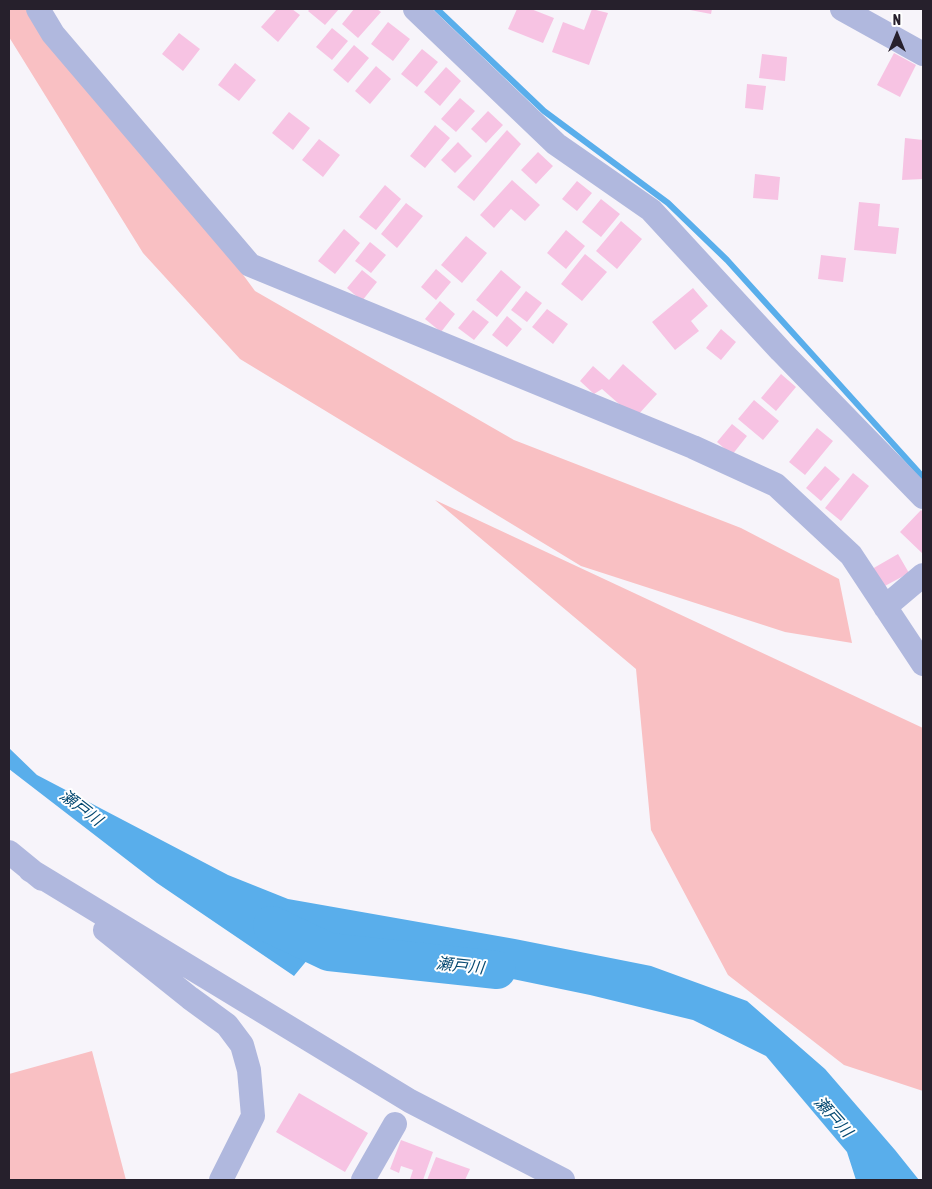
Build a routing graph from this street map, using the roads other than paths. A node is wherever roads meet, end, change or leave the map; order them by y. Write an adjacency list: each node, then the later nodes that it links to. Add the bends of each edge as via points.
1 (38, 9): 7 (street, via 53,34 250,265 694,447 776,485 851,556)
2 (415, 9): 5 (street, via 556,144 651,210 781,351)
3 (842, 9): 4 (street)
4 (923, 54)
5 (923, 497)
6 (923, 575): 7 (street)
7 (885, 607): 8 (street)
8 (923, 664)
9 (9, 852): 10 (street)
10 (30, 870): 12 (street, via 227,1026 242,1045 249,1070 252,1116); 14 (street, via 410,1101)
11 (395, 1124): 13 (street)
12 (220, 1180)
13 (363, 1180)
14 (563, 1180)

